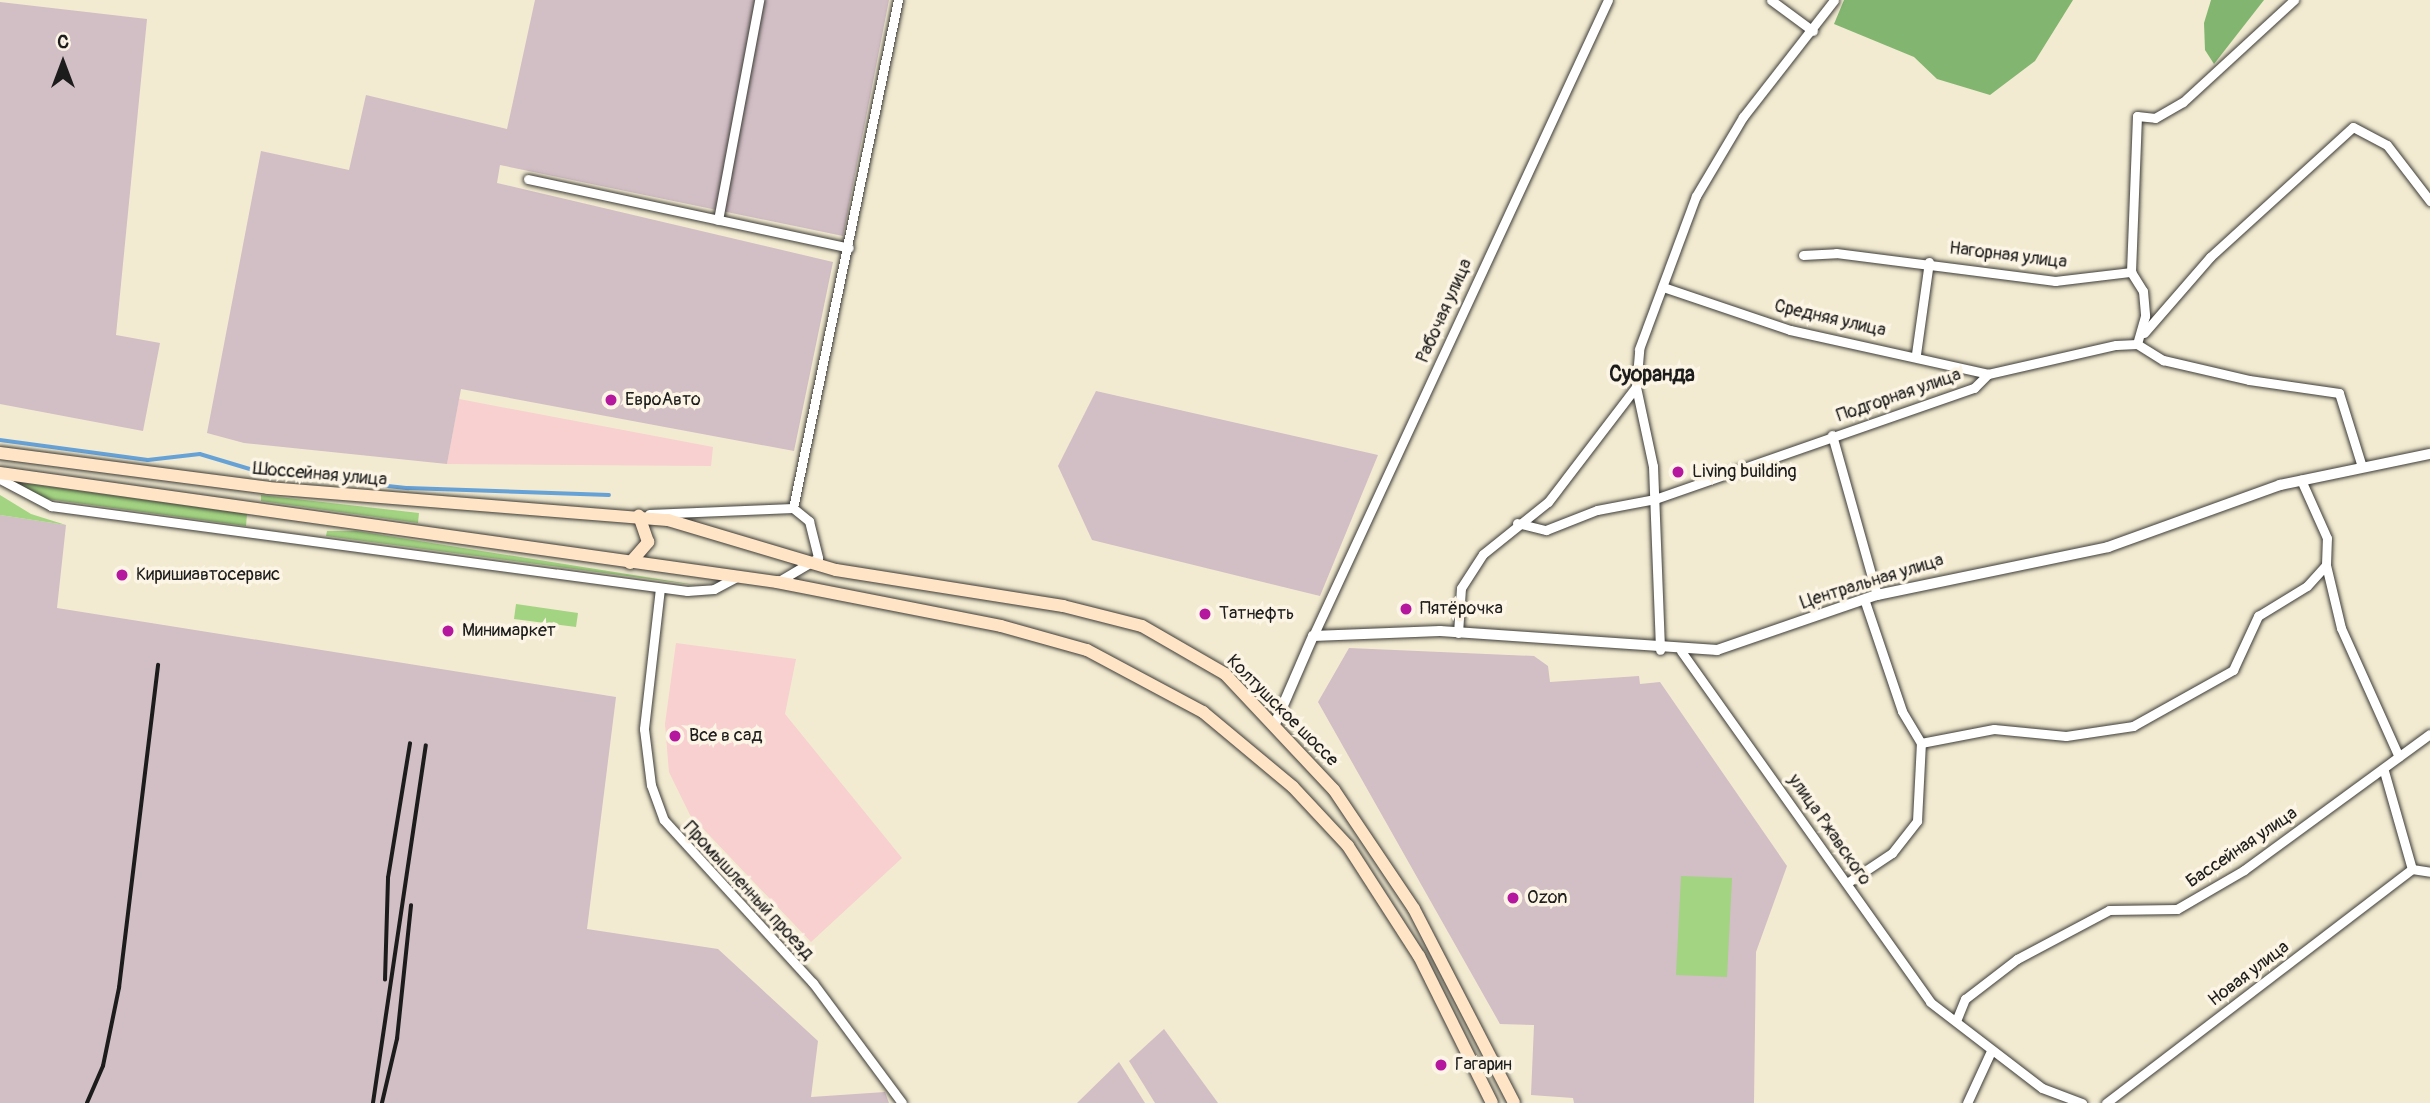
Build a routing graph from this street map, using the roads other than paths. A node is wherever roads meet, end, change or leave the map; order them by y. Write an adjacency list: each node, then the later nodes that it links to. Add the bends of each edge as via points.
1 (759, 0): 10 (street)
2 (898, 0): 11 (street)
3 (1608, 0): 41 (street, Рабочая улица)
4 (1771, 0): 7 (street)
5 (1834, 0): 7 (street)
6 (2294, 0): 14 (street, via 2183,102 2155,118 2137,116)
7 (1814, 31): 15 (street, via 1715,160 1696,196)
8 (528, 179): 10 (street)
9 (2430, 201): 16 (street, via 2387,145 2353,127 2210,257)
10 (718, 220): 11 (street)
11 (849, 248): 29 (street)
12 (1803, 255): 13 (street, Нагорная улица)
13 (1929, 262): 14 (street, Нагорная улица, via 2055,281); 18 (street)
14 (2131, 272): 16 (street, via 2143,291)
15 (1665, 289): 18 (street, Средняя улица, via 1790,330); 20 (street, via 1639,349)
16 (2143, 334): 17 (street)
17 (2137, 344): 19 (street, Подгорная улица); 24 (street, via 2188,366 2339,393)
18 (1916, 354): 19 (street, Средняя улица)
19 (1988, 374): 21 (street, Подгорная улица, via 1973,388)
20 (1636, 387): 28 (street); 31 (street, via 1548,502)
21 (1832, 435): 28 (street, Подгорная улица); 38 (street)
22 (0, 453): 30 (main road, Шоссейная улица, via 268,488)
23 (2430, 454): 24 (street, Центральная улица)
24 (2362, 467): 27 (street, Центральная улица)
25 (0, 473): 32 (main road)
26 (0, 479): 37 (street, via 51,506)
27 (2301, 480): 34 (street, via 2327,538); 38 (street, Центральная улица, via 2108,547)
28 (1655, 499): 31 (street, Подгорная улица, via 1597,510 1546,530); 42 (street)
29 (793, 508): 30 (street); 33 (street, via 816,535)
30 (639, 516): 32 (main road, via 648,542); 33 (main road, Колтушское шоссе)
31 (1517, 523): 40 (street, via 1483,554 1461,588)
32 (630, 563): 35 (main road)
33 (814, 565): 36 (street); 44 (main road, Колтушское шоссе, via 1134,623 1181,644 1225,674)
34 (2326, 565): 46 (street, via 2307,586 2258,616 2233,670 2133,726 2066,736 1994,729); 47 (street, via 2341,628)
35 (737, 578): 36 (main road); 37 (street, via 701,592)
36 (777, 582): 55 (main road, via 1041,635 1131,668 1202,712 1293,787 1348,846 1419,956)
37 (660, 588): 54 (street, Промышленный проезд, via 645,729 651,785 664,820 813,983)
38 (1877, 595): 39 (street, Центральная улица)
39 (1864, 599): 43 (street, Центральная улица, via 1763,638); 46 (street, via 1902,711)
40 (1458, 633): 41 (street, Центральная улица); 42 (street, Центральная улица)
41 (1313, 636): 44 (street)
42 (1660, 650): 43 (street, Центральная улица)
43 (1681, 651): 51 (street, улица Ржавского)
44 (1275, 723): 56 (main road, Колтушское шоссе, via 1334,790 1392,872)
45 (2430, 734): 47 (street, Бассейная улица)
46 (1921, 743): 51 (street, via 1917,821 1892,853)
47 (2399, 757): 48 (street, Бассейная улица)
48 (2384, 771): 49 (street); 52 (street, Бассейная улица, via 2177,909 2109,910 2017,960 1965,999)
49 (2412, 869): 50 (street); 59 (street, Новая улица)
50 (2430, 873)
51 (1847, 883): 52 (street, улица Ржавского, via 1918,986)
52 (1956, 1021): 53 (street, улица Ржавского)
53 (1991, 1051): 57 (street); 58 (street, улица Ржавского, via 2042,1088)
54 (902, 1103)
55 (1492, 1103)
56 (1514, 1103)
57 (1967, 1103)
58 (2082, 1103)
59 (2106, 1103)

